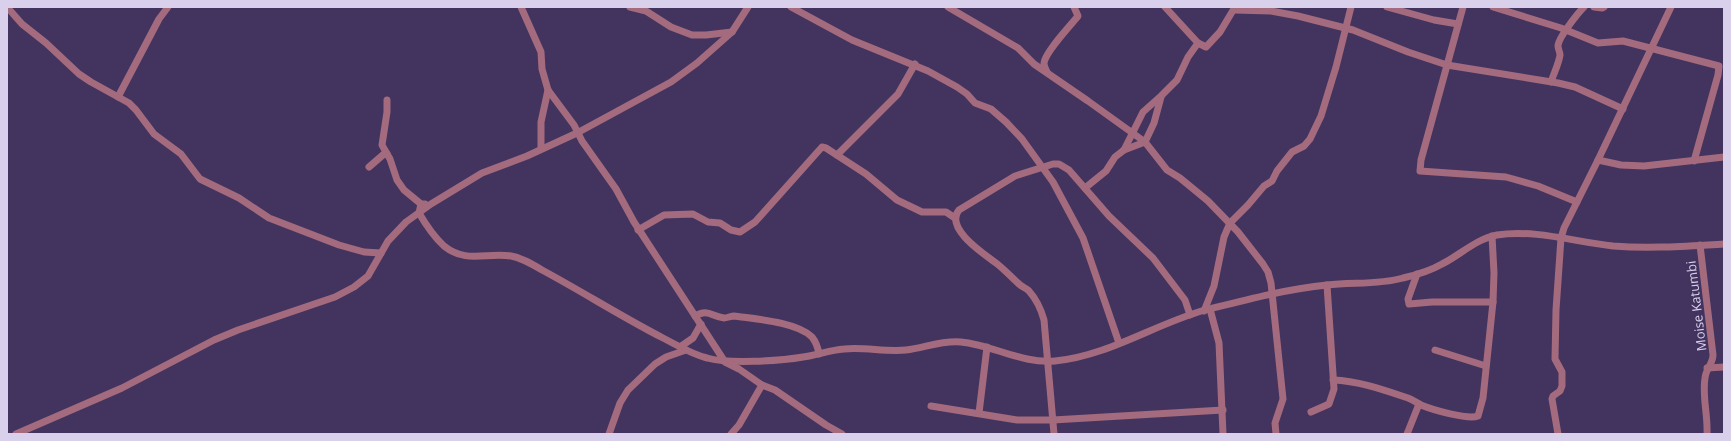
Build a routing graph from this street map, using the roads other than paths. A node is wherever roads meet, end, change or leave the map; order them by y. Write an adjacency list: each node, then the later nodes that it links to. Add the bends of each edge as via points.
1 (7, 7): 32 (street, via 22,24 79,74)
2 (168, 7): 32 (street)
3 (521, 7): 30 (street, via 541,52 542,69)
4 (630, 7): 22 (street, via 646,11 692,35)
5 (748, 7): 22 (street)
6 (791, 7): 25 (street, via 852,40)
7 (948, 7): 27 (street, via 1018,48 1034,64)
8 (1074, 7): 27 (street, via 1078,16 1047,56 1044,63)
9 (1165, 7): 23 (street)
10 (1351, 7): 20 (street)
11 (1387, 7): 19 (street, via 1427,19)
12 (1463, 7): 19 (street)
13 (1493, 7): 21 (street)
14 (1584, 7): 21 (street)
15 (1594, 7): 16 (street)
16 (1604, 7)
17 (1670, 7): 24 (street)
18 (1234, 9): 20 (street, via 1271,11); 23 (street, via 1208,46 1204,47)
19 (1458, 24): 26 (street)
20 (1345, 28): 26 (street); 53 (street, via 1321,116 1310,139 1304,146 1292,152 1272,181 1264,186)
21 (1566, 30): 24 (street, via 1601,44 1623,41); 29 (street, via 1558,46 1560,55)
22 (732, 32): 35 (street, via 671,82)
23 (1198, 43): 31 (street, via 1180,75)
24 (1652, 48): 28 (street, via 1719,66); 34 (street)
25 (915, 64): 41 (street, via 898,94); 46 (street, via 957,87 975,103 997,113)
26 (1447, 65): 29 (street); 48 (street, via 1420,171 1506,177 1538,186)
27 (1047, 72): 36 (street)
28 (1721, 76): 44 (street)
29 (1551, 82): 34 (street, via 1575,87)
30 (548, 90): 35 (street); 38 (street, via 541,122)
31 (1161, 96): 36 (street, via 1143,112); 37 (street, via 1154,123)
32 (118, 97): 59 (street, via 136,110 154,134 181,154 200,179 239,198 269,218 339,245 364,252)
33 (387, 100): 40 (street, via 382,145)
34 (1623, 109): 43 (street)
35 (578, 133): 38 (street); 54 (street, via 613,184)
36 (1132, 133): 37 (street); 39 (street)
37 (1144, 142): 39 (street); 53 (street, via 1167,170 1208,201)
38 (541, 149): 50 (street, via 482,173)
39 (1124, 150): 47 (street, via 1115,157 1106,171)
40 (385, 152): 45 (street); 49 (street, via 397,180 404,190)
41 (837, 155): 52 (street, via 866,174 897,200 922,212 946,212); 54 (street, via 822,147 758,219 740,232 720,223 708,222 693,214 664,215)
42 (1724, 157): 44 (street)
43 (1598, 160): 44 (street, via 1632,166); 48 (street)
44 (1694, 161)
45 (369, 167)
46 (1044, 167): 47 (street, via 1056,163 1069,170); 52 (street, via 1015,176 959,210); 68 (street, via 1083,238)
47 (1086, 188): 65 (street, via 1109,216 1153,258 1185,300)
48 (1577, 202): 56 (street)
49 (421, 204): 50 (street); 51 (street)
50 (431, 204): 51 (street)
51 (419, 213): 59 (street, via 406,222); 69 (street, via 438,240 458,254 474,257 506,256 527,261 614,312)
52 (956, 218): 74 (street, via 956,225 973,245 1028,290 1040,306)
53 (1230, 223): 62 (street, via 1268,272); 64 (street, via 1224,237)
54 (638, 230): 66 (street)
55 (1492, 236): 56 (street, via 1524,234); 60 (street, via 1445,263); 63 (street)
56 (1561, 238): 58 (street, via 1595,244 1655,248); 94 (street, via 1555,359 1562,372 1562,386 1552,399)
57 (1724, 244): 58 (street)
58 (1700, 245): 77 (street, Moise Katumbi, via 1713,349 1712,362)
59 (380, 253): 86 (street, via 368,276 335,297 214,340 122,388)
60 (1417, 274): 61 (street, via 1387,282); 63 (street, via 1408,299 1409,304)
61 (1327, 285): 62 (street); 78 (street)
62 (1272, 294): 64 (street); 92 (street, via 1283,399 1275,423)
63 (1493, 302): 75 (street)
64 (1207, 310): 65 (street); 82 (street, via 1219,343)
65 (1190, 315): 68 (street)
66 (695, 316): 67 (street); 72 (street, via 705,312 725,318 734,316 795,327 811,336)
67 (701, 324): 69 (street); 73 (street)
68 (1119, 343): 74 (street, via 1081,356)
69 (683, 348): 73 (street); 87 (street, via 655,364 628,390 620,403)
70 (987, 348): 72 (street, via 948,342 908,350 844,349); 74 (street, via 1029,360); 84 (street)
71 (1435, 350): 75 (street)
72 (820, 354): 73 (street)
73 (725, 362): 79 (street, via 739,368)
74 (1048, 362): 85 (street)
75 (1486, 366): 80 (street, via 1478,416 1466,416)
76 (1724, 367): 77 (street)
77 (1707, 368): 95 (street, Moise Katumbi, via 1704,388)
78 (1333, 380): 80 (street, via 1348,380 1366,385); 83 (street, via 1334,389 1329,404)
79 (762, 385): 88 (street); 89 (street, via 775,390)
80 (1419, 404): 93 (street)
81 (931, 406): 84 (street)
82 (1223, 410): 85 (street); 91 (street)
83 (1311, 412)
84 (979, 413): 85 (street, via 1017,420)
85 (1053, 420): 90 (street)
86 (16, 434)
87 (609, 434)
88 (731, 434)
89 (842, 434)
90 (1054, 434)
91 (1223, 434)
92 (1276, 434)
93 (1407, 434)
94 (1558, 434)
95 (1707, 434)

